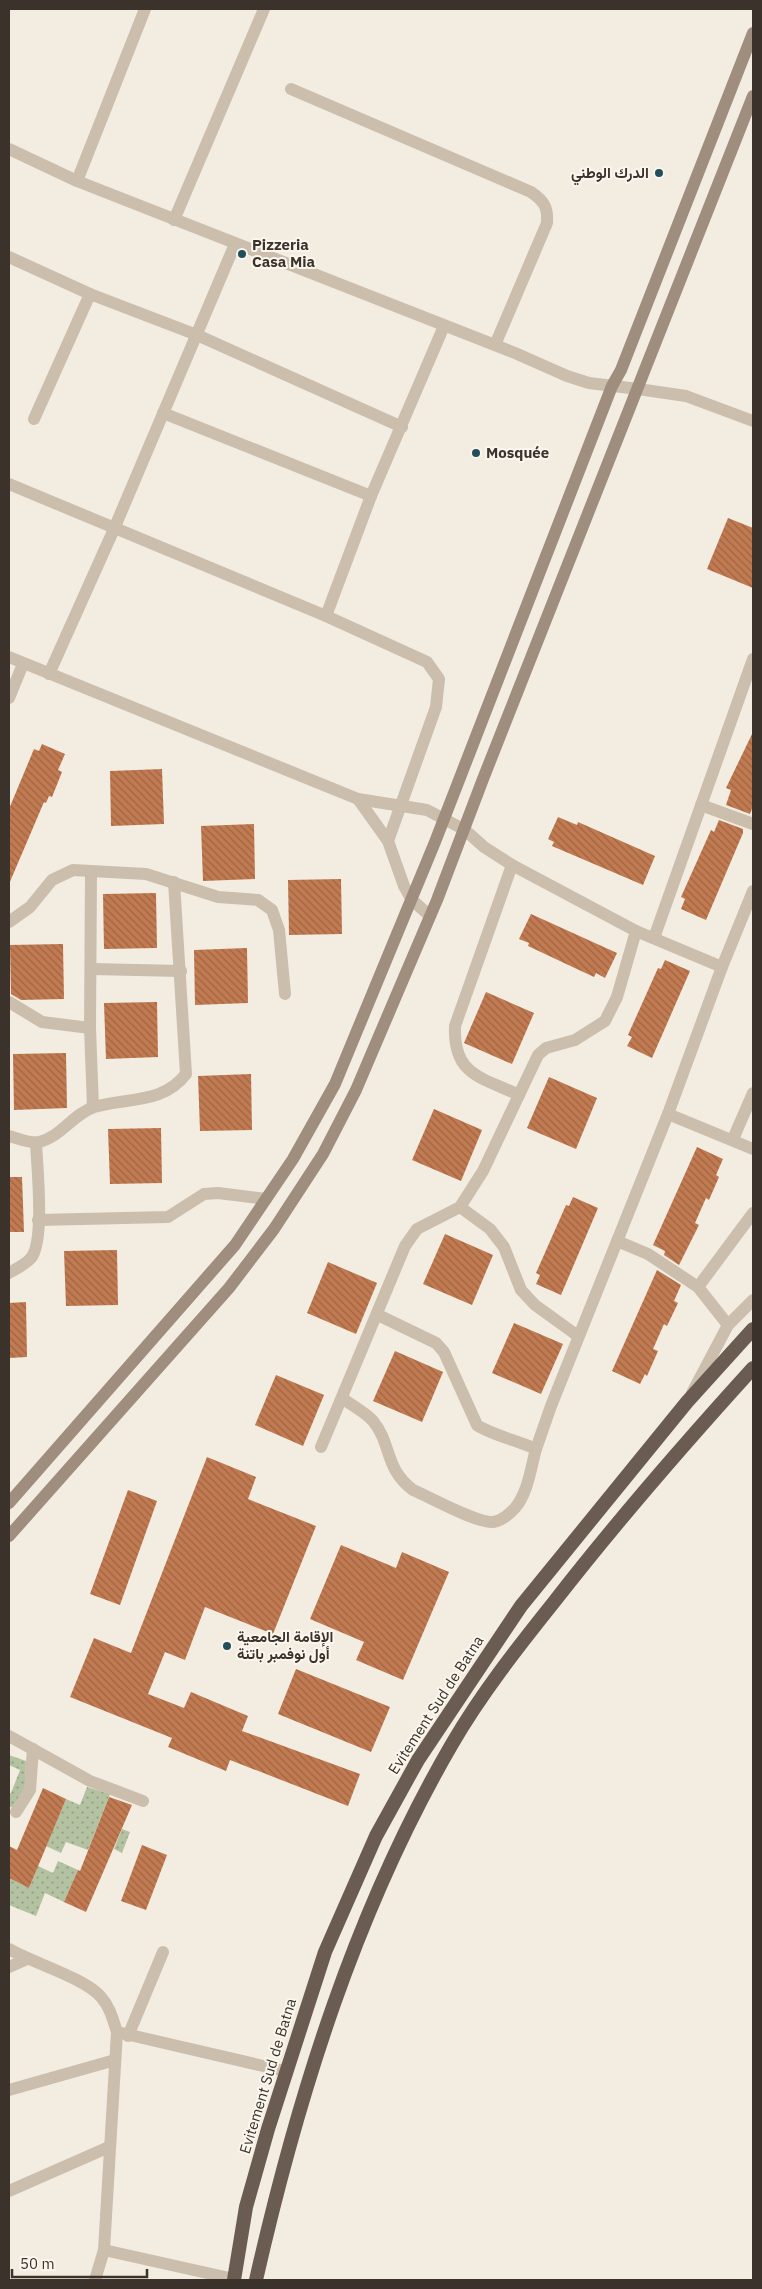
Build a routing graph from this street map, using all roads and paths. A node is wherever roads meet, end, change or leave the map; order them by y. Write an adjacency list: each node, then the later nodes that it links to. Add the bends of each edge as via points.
1 (264, 9): 8 (street)
2 (139, 10): 7 (street)
3 (753, 34): 15 (main road)
4 (291, 89): 14 (street, via 541,199 548,209 547,223)
5 (753, 96): 16 (main road)
6 (9, 149): 7 (street)
7 (77, 181): 8 (street)
8 (174, 220): 9 (street)
9 (235, 244): 12 (street); 13 (street)
10 (9, 257): 11 (street)
11 (90, 294): 13 (street); 18 (street)
12 (444, 326): 14 (street); 20 (street)
13 (197, 335): 17 (street); 20 (street)
14 (495, 345): 15 (street, via 567,376)
15 (612, 386): 16 (street); 34 (main road)
16 (638, 388): 19 (street, via 686,396); 36 (main road)
17 (164, 413): 22 (street); 23 (street)
18 (34, 419)
19 (753, 421)
20 (402, 427): 22 (street)
21 (9, 484): 23 (street)
22 (371, 496): 24 (street)
23 (114, 528): 24 (street); 28 (street)
24 (326, 616): 33 (street, via 427,662 439,679 436,707)
25 (9, 657): 27 (street)
26 (753, 659): 29 (street)
27 (23, 664): 28 (street); 30 (street)
28 (48, 674): 31 (street)
29 (749, 687): 32 (street)
30 (9, 698)
31 (358, 799): 33 (street); 37 (street)
32 (701, 805): 35 (street); 46 (street)
33 (402, 806): 34 (street); 37 (street)
34 (443, 817): 36 (street); 42 (main road)
35 (753, 824)
36 (465, 830): 38 (street); 43 (main road)
37 (388, 841): 42 (street)
38 (512, 865): 45 (street); 54 (street, via 455,1026 454,1040 457,1054 468,1070)
39 (90, 871): 40 (street, via 146,874); 44 (street, via 73,870 52,880 30,907); 48 (street)
40 (174, 882): 49 (street); 50 (street, via 218,897 258,900 272,910 279,930)
41 (753, 891): 47 (street)
42 (412, 900): 43 (street); 61 (main road, via 335,1084 293,1159)
43 (430, 916): 79 (main road, via 356,1090 323,1154 274,1229 230,1288)
44 (9, 922)
45 (636, 931): 46 (street); 54 (street, via 618,998 605,1020 575,1040 546,1048 538,1055)
46 (654, 938): 47 (street)
47 (722, 966): 56 (street)
48 (92, 969): 49 (street); 52 (street)
49 (181, 971): 55 (street, via 186,1074 168,1091 146,1100)
50 (285, 994)
51 (9, 1002): 52 (street, via 42,1022)
52 (90, 1028): 55 (street)
53 (753, 1093): 58 (street)
54 (519, 1095): 62 (street, via 483,1171)
55 (93, 1107): 59 (street, via 47,1140)
56 (668, 1114): 58 (street); 65 (street)
57 (9, 1136): 59 (street)
58 (733, 1139): 60 (street)
59 (36, 1143): 64 (street)
60 (753, 1149)
61 (266, 1199): 64 (street, via 204,1194 176,1213 160,1218); 78 (main road, via 235,1245)
62 (460, 1207): 69 (street, via 418,1229 413,1235 393,1271); 72 (street, via 490,1229 504,1247 521,1290 535,1305)
63 (753, 1213): 67 (street)
64 (38, 1220): 66 (street, via 37,1245 31,1257)
65 (617, 1241): 67 (street, via 648,1254); 72 (street)
66 (9, 1273)
67 (698, 1287): 70 (street)
68 (753, 1300): 70 (street)
69 (378, 1315): 74 (street); 77 (street, via 436,1343 444,1352 476,1425 484,1431 512,1438)
70 (728, 1326): 75 (street)
71 (753, 1329): 75 (highway, Evitement Sud de Batna)
72 (578, 1336): 77 (street)
73 (753, 1368): 97 (highway, via 572,1578 501,1671 453,1742 388,1868 352,1956 310,2075)
74 (342, 1398): 76 (street); 77 (street, via 372,1420 396,1473 404,1483 481,1520 493,1522 516,1507)
75 (687, 1402): 90 (highway, Evitement Sud de Batna, via 521,1606 418,1760 376,1836 325,1952)
76 (321, 1447)
77 (536, 1449)
78 (9, 1502)
79 (9, 1536)
80 (9, 1736): 81 (street)
81 (34, 1749): 82 (street, via 90,1781); 83 (street, via 30,1790)
82 (143, 1802)
83 (16, 1812)
84 (9, 1949): 86 (street)
85 (162, 1952): 88 (street)
86 (27, 1959): 87 (street); 88 (street, via 93,1989 102,1997)
87 (9, 1967)
88 (122, 2034): 89 (street); 90 (street)
89 (115, 2060): 91 (street); 92 (street)
90 (286, 2071): 96 (highway, Evitement Sud de Batna, via 246,2207)
91 (9, 2090)
92 (109, 2147): 93 (street); 94 (street)
93 (9, 2191)
94 (104, 2250): 95 (street); 96 (street)
95 (95, 2280)
96 (234, 2280)
97 (256, 2280)

